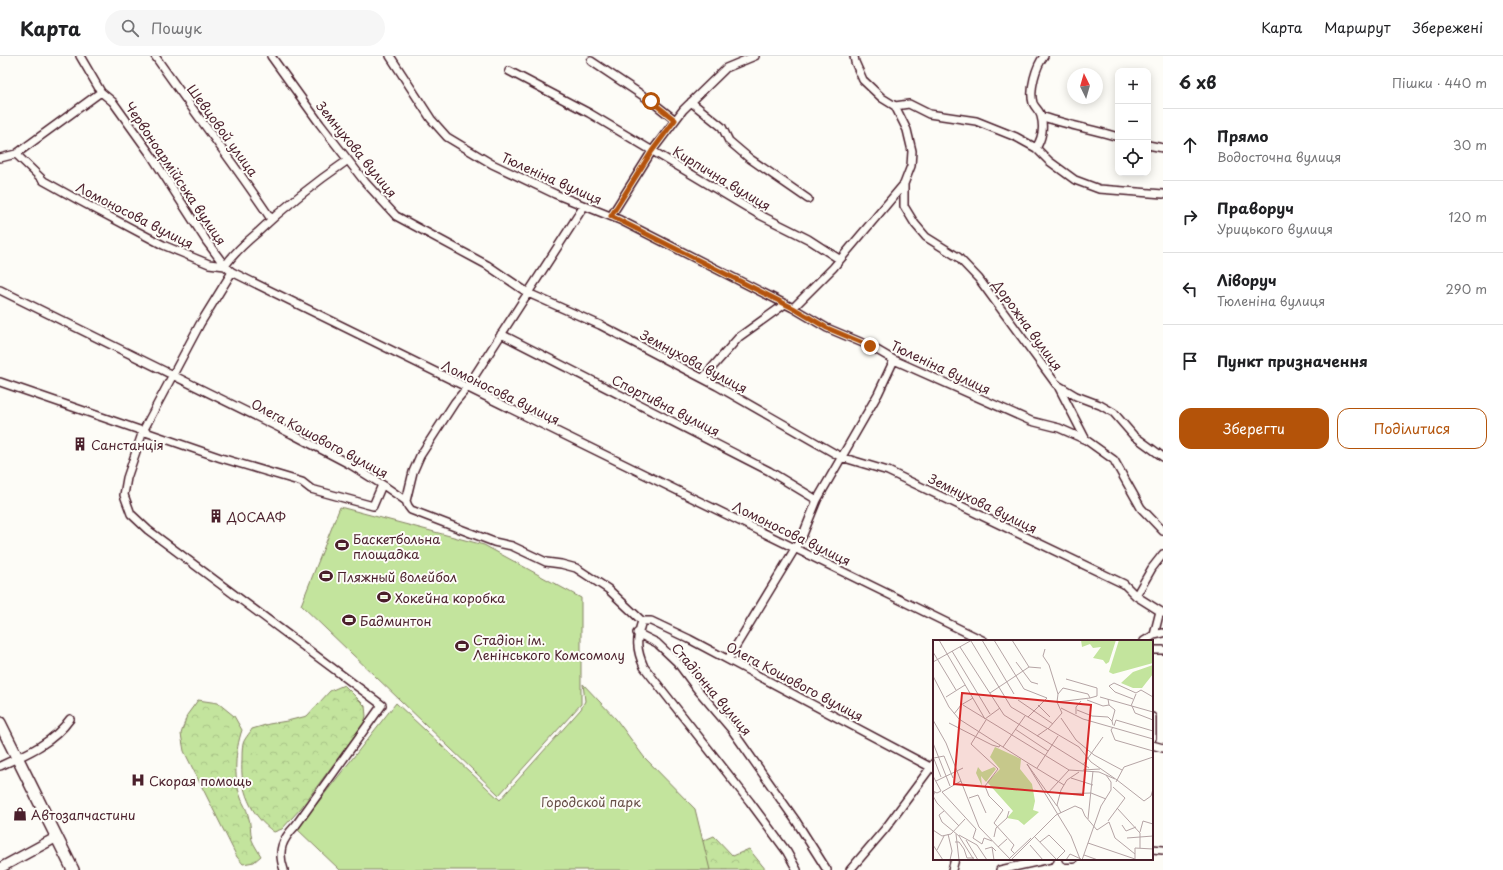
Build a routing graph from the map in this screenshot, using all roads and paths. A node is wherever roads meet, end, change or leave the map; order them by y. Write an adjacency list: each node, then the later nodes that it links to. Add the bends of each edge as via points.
1 (80, 56): 10 (street, Червоноармійська вулиця)
2 (155, 56): 28 (street, Шевцовой улица)
3 (271, 56): 22 (street, Земнухова вулиця)
4 (390, 56): 26 (street, Тюленіна вулиця, via 431,119 447,137 492,164)
5 (755, 56): 11 (street, via 726,68)
6 (1044, 56): 13 (street, via 1039,62 1032,86 1033,103)
7 (856, 58): 12 (street, via 863,80)
8 (591, 61): 14 (street)
9 (509, 71): 19 (street, Кирпична вулиця, via 589,113)
10 (101, 92): 20 (street); 30 (street, Червоноармійська вулиця, via 113,102 151,155)
11 (691, 102): 14 (street); 25 (street, via 722,127 729,141 749,158)
12 (895, 106): 17 (street, via 909,104 930,114 976,121); 23 (street, via 907,130 912,151 911,166)
13 (1041, 116): 15 (street); 17 (street, via 1041,140)
14 (675, 120): 19 (street)
15 (1115, 136)
16 (1151, 146): 18 (street)
17 (1036, 148): 24 (street, via 1075,180 1099,189)
18 (1163, 148)
19 (652, 151): 27 (street); 29 (street, Кирпична вулиця)
20 (16, 154): 21 (street); 30 (street, Ломоносова вулиця, via 44,181 162,245 210,264)
21 (0, 158)
22 (348, 160): 28 (street, via 301,193); 33 (street, Земнухова вулиця, via 396,216 487,265)
23 (904, 184): 29 (street); 41 (street, Дорожна вулиця, via 904,206 915,224 926,238 958,257 979,279)
24 (1163, 194)
25 (808, 199)
26 (584, 206): 27 (street, Тюленіна вулиця); 33 (street)
27 (611, 216): 34 (street, Тюленіна вулиця)
28 (271, 219): 30 (street)
29 (839, 259): 35 (street)
30 (225, 266): 31 (street, Ломоносова вулиця)
31 (232, 272): 38 (street, via 200,324); 42 (street, Ломоносова вулиця)
32 (0, 290): 38 (street, Олега Кошового вулиця)
33 (528, 293): 36 (street); 39 (street, Земнухова вулиця, via 600,325)
34 (785, 304): 35 (street, Тюленіна вулиця); 39 (street, via 739,337)
35 (793, 308): 37 (street, Тюленіна вулиця, via 827,328 870,346)
36 (501, 334): 42 (street); 48 (street, Спортивна вулиця, via 769,471)
37 (894, 360): 44 (street, Тюленіна вулиця, via 1031,421 1059,428); 45 (street, via 878,394)
38 (173, 376): 43 (street); 47 (street, Олега Кошового вулиця, via 292,434 351,465)
39 (703, 378): 45 (street, Земнухова вулиця)
40 (0, 382): 43 (street)
41 (1056, 384): 44 (street); 46 (street, Дорожна вулиця, via 1114,413 1133,435)
42 (466, 389): 49 (street, via 420,456); 51 (street, Ломоносова вулиця)
43 (143, 431): 47 (street, via 302,482 311,489 373,506); 76 (street, via 124,495 131,514 148,530 382,705 287,835 281,847 280,859)
44 (1086, 440): 50 (street, Тюленіна вулиця, via 1114,460 1142,508)
45 (841, 457): 48 (street); 53 (street, Земнухова вулиця, via 888,471 1124,584)
46 (1163, 457)
47 (382, 485): 49 (street, Олега Кошового вулиця)
48 (817, 500): 51 (street, via 802,537)
49 (406, 501): 55 (street, Олега Кошового вулиця, via 411,510 494,542 512,546 546,562 576,568 608,589)
50 (1163, 531)
51 (795, 547): 59 (street, Ломоносова вулиця); 61 (street)
52 (1163, 554): 53 (street)
53 (1136, 596): 54 (street, Земнухова вулиця)
54 (1162, 612): 58 (street)
55 (642, 621): 56 (street); 61 (street, Олега Кошового вулиця, via 651,621)
56 (638, 633): 77 (street, via 638,654 644,667 750,802 787,852); 78 (street, Стадіонна вулиця, via 657,643 677,662 732,730)
57 (1163, 633): 58 (street)
58 (1154, 635): 60 (street)
59 (982, 640)
60 (1146, 640)
61 (728, 659): 68 (street, Олега Кошового вулиця)
62 (70, 719): 66 (street, via 52,739)
63 (0, 723): 66 (highway)
64 (1153, 745): 65 (street)
65 (1163, 748)
66 (18, 758): 67 (street); 69 (highway)
67 (0, 766)
68 (933, 767): 79 (street, via 886,829)
69 (57, 837): 74 (main road); 75 (highway)
70 (1153, 849): 71 (street)
71 (1163, 850)
72 (955, 860): 80 (street)
73 (1045, 860): 81 (street)
74 (0, 868)
75 (73, 870)
76 (284, 870)
77 (797, 870)
78 (827, 870)
79 (850, 870)
80 (952, 870)
81 (1000, 870)

